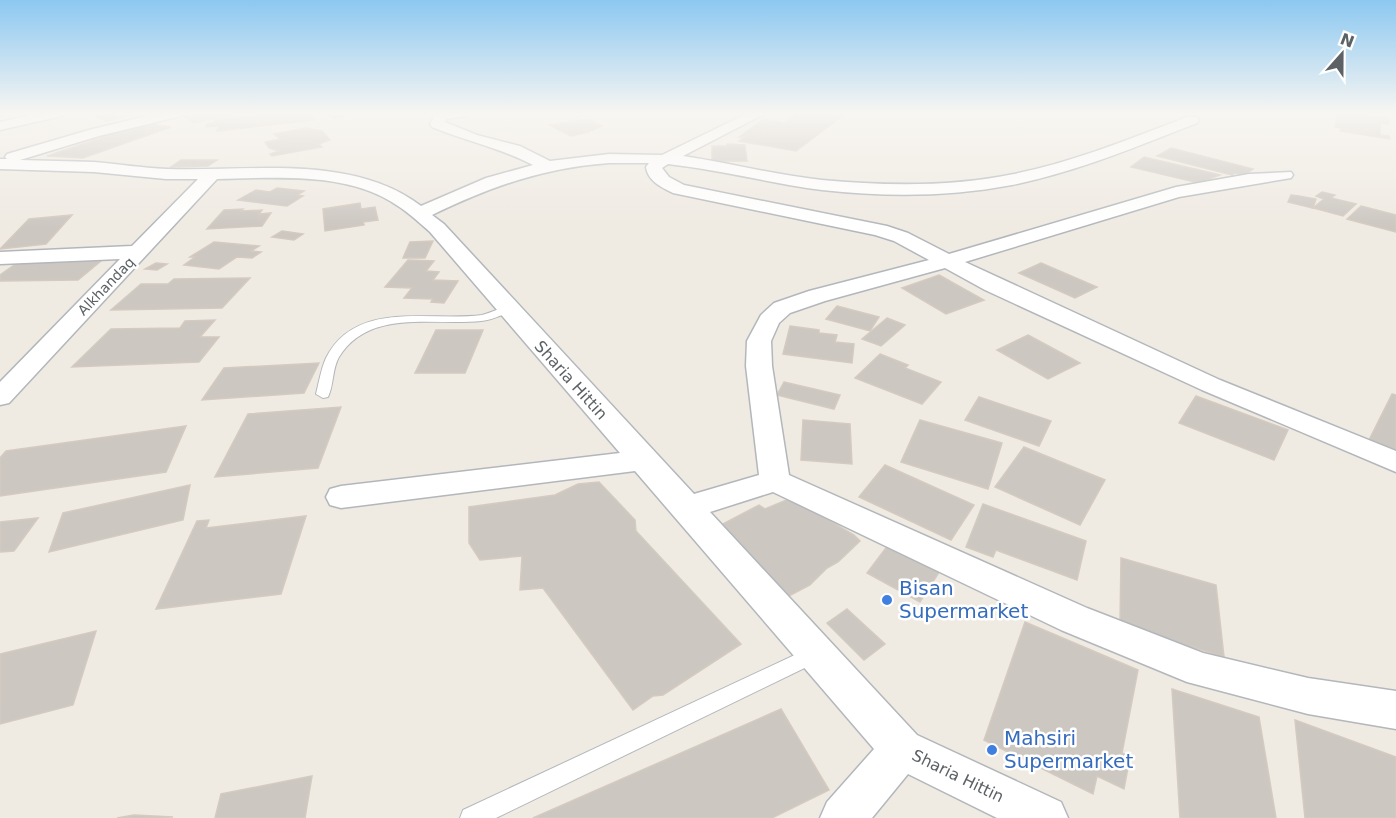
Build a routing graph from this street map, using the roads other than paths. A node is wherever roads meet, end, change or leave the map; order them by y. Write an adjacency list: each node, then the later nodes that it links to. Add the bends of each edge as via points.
1 (37, 151): 6 (street)
2 (519, 151): 7 (street)
3 (679, 151): 5 (street)
4 (1113, 151): 5 (street, via 1080,164 984,185 937,188 849,186 750,174)
5 (675, 153): 7 (street); 13 (street, via 654,166 663,181 679,189 880,230)
6 (0, 163): 8 (street, Sharia Hittin)
7 (549, 167): 10 (street, via 504,177)
8 (211, 175): 10 (street, Sharia Hittin, via 299,173 339,178 375,188 403,201); 11 (street, Alkhandaq)
9 (1285, 175): 13 (street, via 1176,192)
10 (419, 214): 14 (street, Sharia Hittin, via 437,228)
11 (138, 252): 12 (street); 15 (street, Alkhandaq)
12 (0, 258)
13 (949, 261): 18 (street, via 1211,385); 19 (street, via 817,296 782,308 769,320 759,341 759,366)
14 (508, 309): 16 (lane, via 484,318 401,318 371,325 350,337 334,354); 17 (street, Sharia Hittin)
15 (3, 390)
16 (323, 394)
17 (642, 460): 20 (street); 21 (street, Sharia Hittin)
18 (1396, 462)
19 (774, 481): 21 (street); 23 (street, via 1074,619 1202,670 1308,696)
20 (341, 497)
21 (685, 508): 22 (street, Sharia Hittin)
22 (816, 653): 24 (street, Sharia Hittin); 25 (lane)
23 (1396, 710)
24 (902, 749): 26 (street); 27 (street, Sharia Hittin)
25 (471, 818)
26 (843, 818)
27 (1045, 818)

